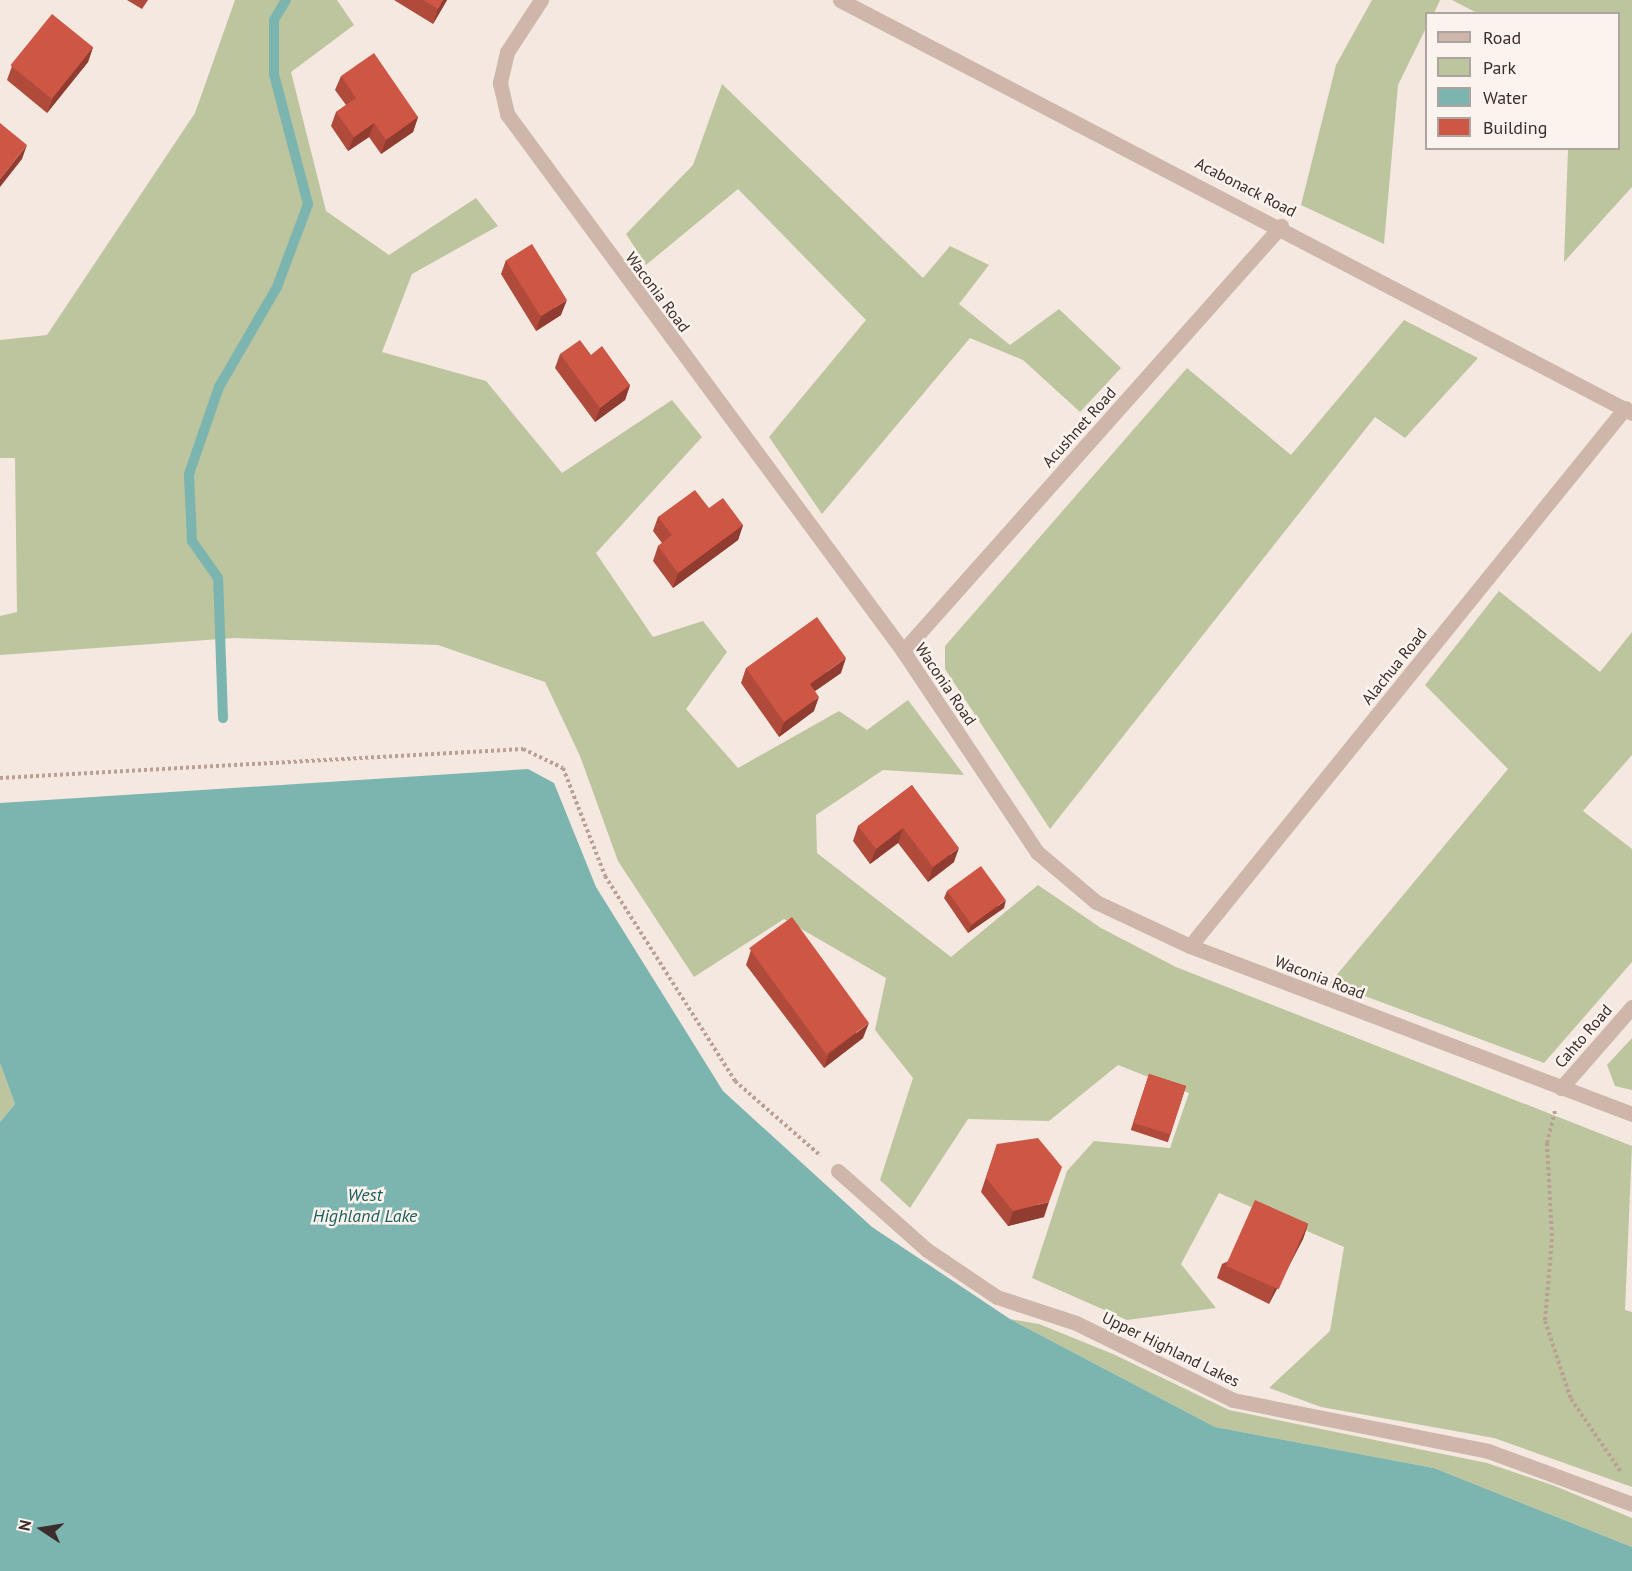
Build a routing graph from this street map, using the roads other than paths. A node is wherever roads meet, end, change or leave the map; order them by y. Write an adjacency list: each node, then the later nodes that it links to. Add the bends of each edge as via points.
1 (540, 0): 5 (street, Waconia Road, via 507,52 500,83 507,114)
2 (840, 0): 3 (street, Acabonack Road)
3 (1281, 226): 4 (street, Acabonack Road); 5 (street, Acushnet Road)
4 (1628, 411): 6 (street, Alachua Road)
5 (903, 651): 6 (street, Waconia Road, via 1037,852 1096,902)
6 (1190, 946): 8 (street, Waconia Road)
7 (1632, 1007): 8 (street, Cahto Road)
8 (1561, 1088): 9 (street, Waconia Road)
9 (1632, 1114)
10 (838, 1171): 11 (street, Upper Highland Lakes, via 927,1250 997,1298 1076,1323 1233,1400 1488,1451)
11 (1632, 1504)

